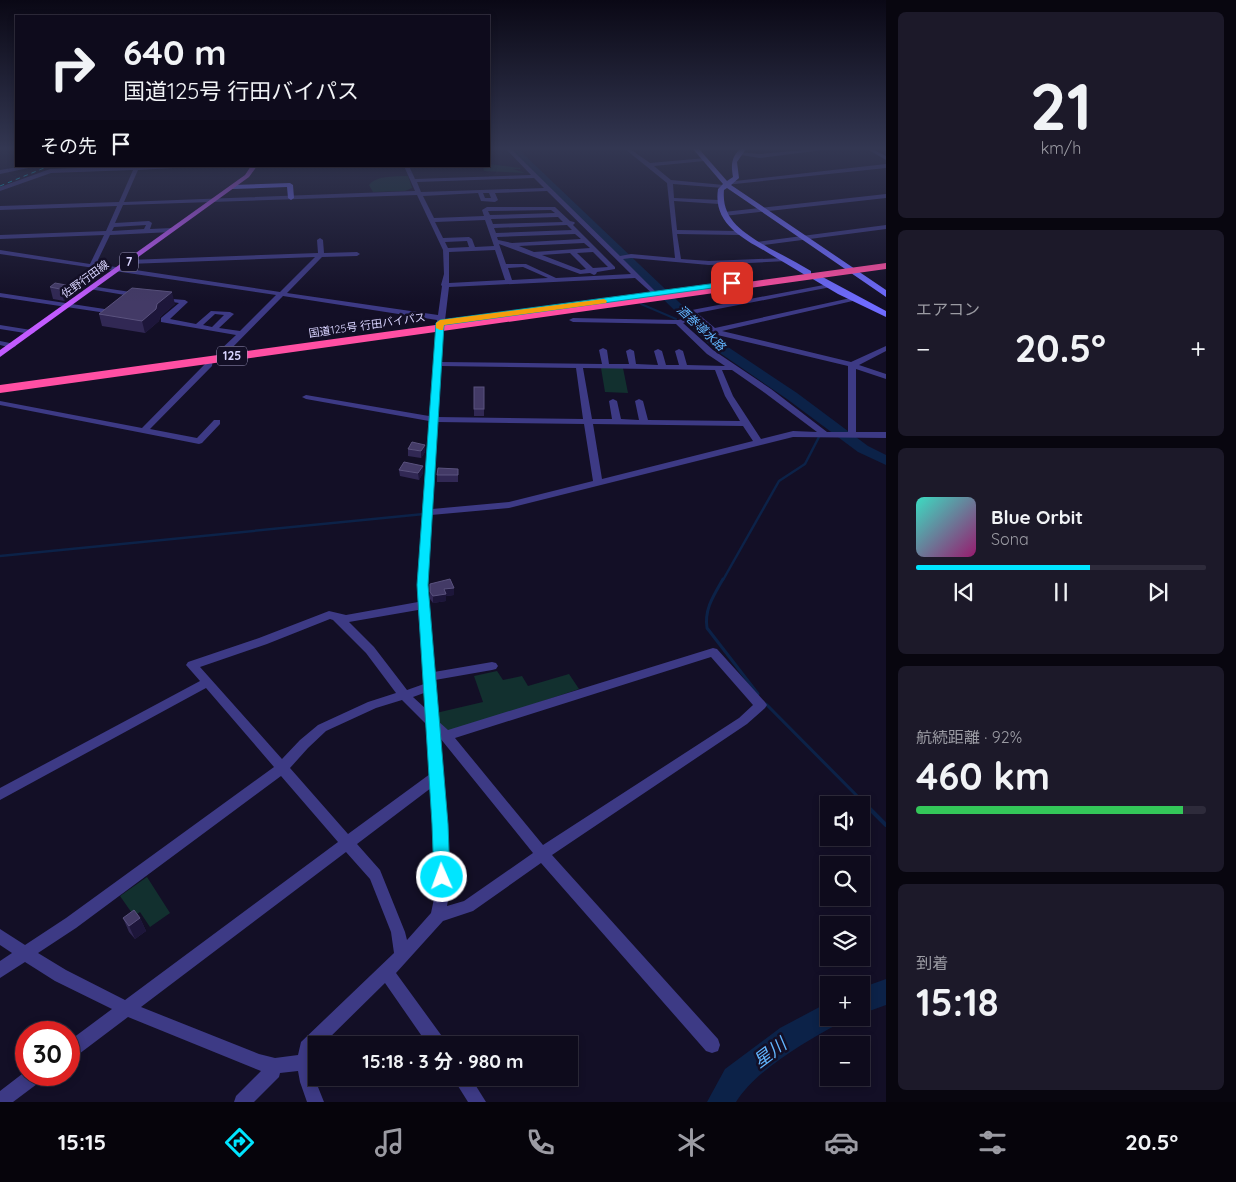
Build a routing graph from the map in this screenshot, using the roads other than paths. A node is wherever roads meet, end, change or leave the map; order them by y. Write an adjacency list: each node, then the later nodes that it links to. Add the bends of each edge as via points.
1 (121, 200): 12 (street)
2 (228, 200): 10 (street)
3 (423, 200): 19 (street)
4 (522, 200): 13 (street)
5 (560, 200): 21 (street)
6 (671, 200): 29 (street)
7 (694, 200): 11 (street)
8 (747, 200): 15 (street)
9 (846, 200): 15 (street)
10 (213, 201): 12 (street); 25 (main road, 佐野行田線 / 7)
11 (719, 202): 16 (street)
12 (119, 204): 14 (street); 22 (street)
13 (525, 207): 17 (street, via 550,207); 18 (street, via 487,209)
14 (0, 208)
15 (761, 210): 16 (street); 33 (street)
16 (724, 214): 30 (street)
17 (559, 215): 18 (street); 20 (street)
18 (488, 218): 19 (street); 23 (street)
19 (432, 220): 35 (street)
20 (568, 223): 21 (street); 23 (street); 28 (street)
21 (583, 223): 48 (street)
22 (111, 225): 26 (street, via 150,223); 27 (street)
23 (491, 226): 32 (street)
24 (886, 227): 33 (street)
25 (172, 230): 26 (street); 52 (main road, 佐野行田線 / 7)
26 (147, 231): 27 (street)
27 (108, 232): 31 (street); 54 (street)
28 (577, 232): 32 (street); 36 (street)
29 (674, 232): 30 (street); 49 (street)
30 (739, 233): 37 (street)
31 (0, 237)
32 (495, 238): 38 (street); 39 (street)
33 (803, 238): 37 (street); 57 (street)
34 (320, 240): 47 (street)
35 (441, 240): 40 (street); 41 (street, via 469,238)
36 (586, 241): 38 (street); 42 (street)
37 (757, 244): 50 (street)
38 (512, 245): 45 (street)
39 (498, 248): 41 (street); 55 (street)
40 (446, 250): 41 (street); 65 (street)
41 (473, 250)
42 (595, 250): 43 (street); 51 (street)
43 (571, 251): 45 (street); 59 (street)
44 (1, 253): 54 (street)
45 (534, 253): 59 (street, via 580,272)
46 (357, 254): 47 (street)
47 (321, 255): 52 (street); 69 (street)
48 (620, 258): 49 (street); 51 (street); 61 (street)
49 (678, 260): 50 (street, via 709,263)
50 (785, 260): 60 (street)
51 (606, 261): 59 (street, via 613,268)
52 (128, 262): 58 (main road, 佐野行田線 / 7)
53 (886, 262): 57 (highway, 国道125号 行田バイパス / 125)
54 (92, 266): 58 (street)
55 (504, 266): 63 (street, via 524,265); 64 (street)
56 (886, 266): 57 (highway, 国道125号 行田バイパス / 125)
57 (849, 269): 60 (highway, 国道125号 行田バイパス / 125); 70 (street)
58 (117, 270): 67 (main road, 佐野行田線 / 7); 69 (street)
59 (592, 271): 62 (street)
60 (811, 275): 66 (street); 72 (highway, 国道125号 行田バイパス / 125)
61 (637, 276): 62 (street); 72 (street)
62 (598, 278): 63 (street)
63 (556, 279): 64 (street)
64 (509, 282): 65 (street)
65 (444, 285): 83 (street)
66 (829, 286): 75 (street); 80 (street, via 692,312)
67 (91, 288): 68 (street); 77 (main road, 佐野行田線 / 7)
68 (134, 294): 73 (street); 76 (street)
69 (282, 294): 83 (street); 89 (street)
70 (886, 294)
71 (0, 295): 77 (street)
72 (657, 295): 83 (highway, 国道125号 行田バイパス / 125)
73 (143, 296)
74 (151, 297): 84 (street, via 185,302 164,320)
75 (855, 299): 79 (street); 87 (street)
76 (127, 300)
77 (66, 306): 78 (street, via 113,312); 88 (main road, 佐野行田線 / 7)
78 (120, 306)
79 (886, 314)
80 (694, 319): 82 (street); 87 (street)
81 (572, 320): 82 (street)
82 (678, 322): 107 (street)
83 (440, 323): 97 (highway, 国道125号 行田バイパス / 125); 99 (highway, 国道125号 行田バイパス / 125); 100 (street)
84 (197, 326): 86 (street); 86 (street, via 213,312 230,314)
85 (0, 327): 88 (street)
86 (214, 329): 89 (street)
87 (713, 331): 101 (street)
88 (31, 332): 91 (main road, 佐野行田線 / 7)
89 (242, 334): 97 (street)
90 (0, 344): 91 (street)
91 (12, 346): 98 (main road, 佐野行田線 / 7)
92 (886, 348): 101 (street)
93 (603, 350): 103 (street)
94 (630, 351): 104 (street)
95 (658, 351): 105 (street)
96 (679, 351): 106 (street)
97 (222, 353): 110 (highway, 国道125号 行田バイパス / 125)
98 (0, 354)
99 (209, 359): 111 (highway, 国道125号 行田バイパス / 125); 122 (street, via 209,364)
100 (438, 364): 102 (street); 116 (street)
101 (852, 365): 109 (street); 124 (street)
102 (579, 366): 103 (street); 118 (street)
103 (606, 367): 104 (street)
104 (633, 367): 105 (street)
105 (662, 368): 106 (street)
106 (684, 368): 108 (street)
107 (732, 368): 108 (street); 123 (street)
108 (718, 369): 121 (street)
109 (886, 377)
110 (0, 383)
111 (0, 389)
112 (306, 397): 116 (street)
113 (613, 401): 119 (street)
114 (639, 401): 120 (street)
115 (0, 403): 122 (street)
116 (434, 418): 118 (street); 128 (street)
117 (217, 422): 122 (street, via 199,441)
118 (588, 422): 119 (street); 127 (street)
119 (617, 422): 120 (street)
120 (644, 422): 121 (street)
121 (746, 424): 126 (street)
122 (143, 431)
123 (824, 433): 124 (street); 126 (street, via 794,434)
124 (850, 433): 125 (street)
125 (886, 435)
126 (758, 442): 127 (street)
127 (598, 484): 128 (street, via 509,505)
128 (427, 515): 129 (street, via 422,585)
129 (424, 606): 130 (street); 133 (street)
130 (337, 618): 132 (street, via 329,615 192,665); 134 (street, via 370,650)
131 (492, 666): 133 (street)
132 (208, 682): 137 (street); 139 (street)
133 (430, 682): 134 (street); 135 (street)
134 (404, 695): 135 (street); 137 (street, via 372,705 322,728)
135 (432, 724): 136 (street); 138 (street)
136 (446, 736): 141 (street); 141 (street, via 713,652 761,705 743,721)
137 (282, 768): 140 (street); 144 (street)
138 (436, 776): 140 (street); 142 (street, via 442,894)
139 (0, 794)
140 (348, 843): 145 (street, via 375,875 398,932); 148 (street)
141 (542, 854): 142 (street, via 468,906); 151 (street)
142 (438, 916): 145 (street)
143 (0, 936): 144 (street)
144 (25, 955): 146 (street); 148 (street)
145 (402, 956): 147 (street)
146 (0, 970)
147 (386, 972): 149 (street); 152 (street, via 307,1048)
148 (126, 1009): 150 (street); 153 (street)
149 (432, 1036)
150 (80, 1043)
151 (712, 1045)
152 (304, 1062): 153 (street); 158 (street, via 305,1077)
153 (276, 1066): 157 (street)
154 (20, 1086): 156 (street)
155 (467, 1086): 159 (street)
156 (0, 1101)
157 (242, 1102)
158 (316, 1102)
159 (478, 1102)

